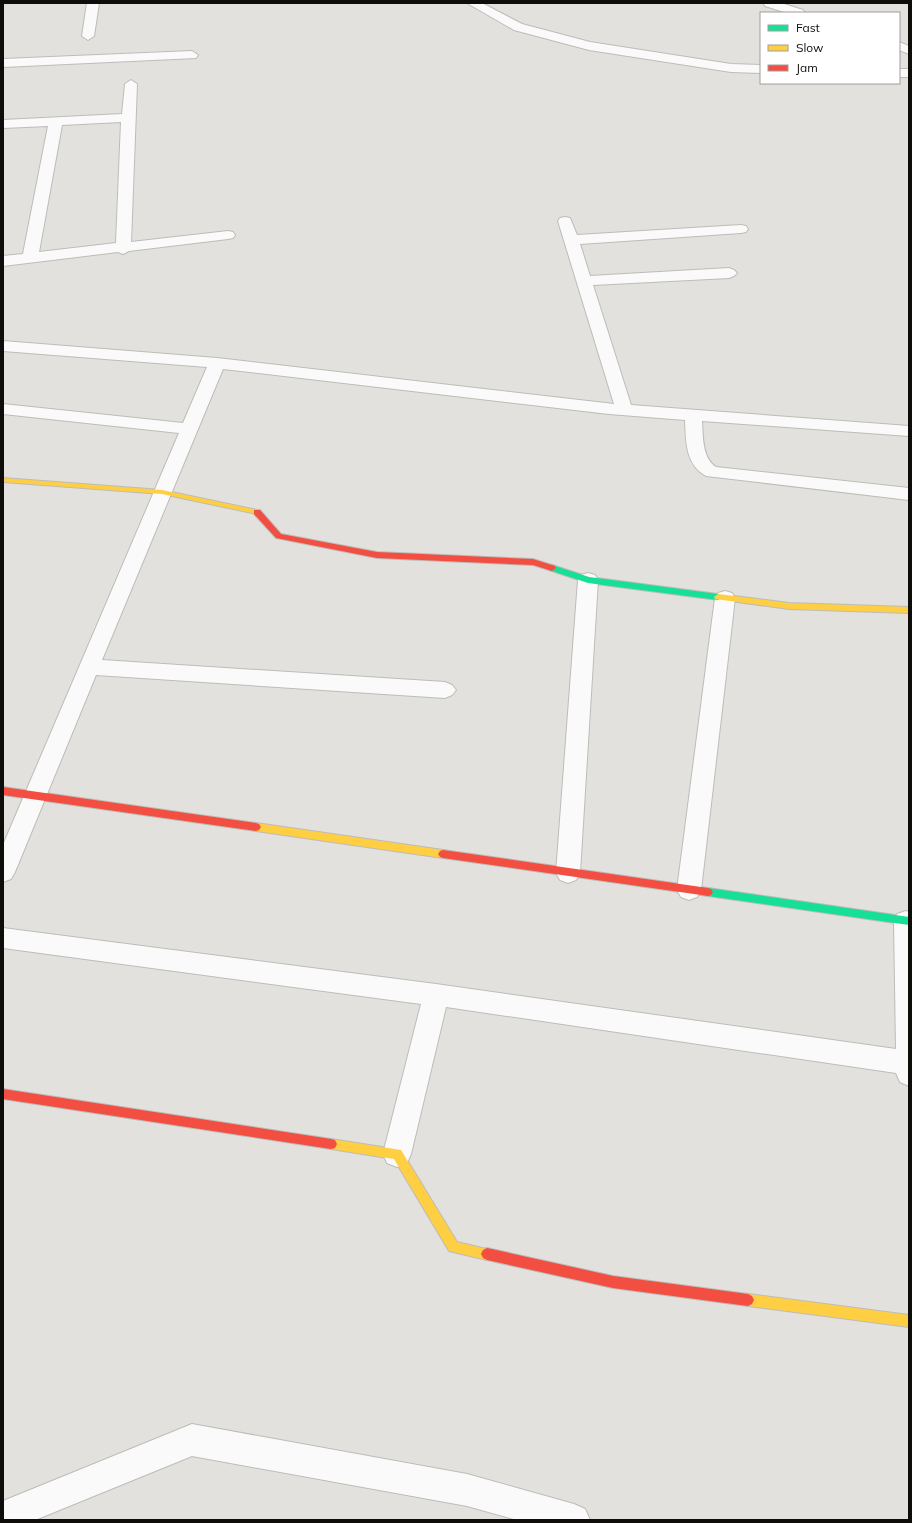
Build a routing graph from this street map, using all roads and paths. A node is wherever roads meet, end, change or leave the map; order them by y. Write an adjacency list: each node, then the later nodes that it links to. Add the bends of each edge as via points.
1 (92, 3): 5 (street)
2 (473, 3): 8 (street, via 518,27 589,46 732,68)
3 (769, 3): 4 (street)
4 (796, 12)
5 (88, 36)
6 (192, 56): 7 (street)
7 (3, 63)
8 (760, 69)
9 (131, 84): 10 (street)
10 (128, 118): 11 (street); 17 (street)
11 (56, 121): 12 (street); 18 (street)
12 (3, 124)
13 (565, 221): 16 (street)
14 (741, 229): 16 (street)
15 (228, 235): 17 (street)
16 (571, 240): 21 (street)
17 (123, 248): 18 (street)
18 (30, 259): 19 (street)
19 (3, 261)
20 (729, 273): 21 (street)
21 (584, 281): 25 (street)
22 (3, 346): 23 (street)
23 (217, 363): 25 (street); 27 (street)
24 (3, 409): 27 (street)
25 (624, 410): 26 (street)
26 (692, 415): 28 (street); 31 (street, via 698,458 701,465 712,472)
27 (188, 429): 30 (street)
28 (909, 431)
29 (3, 480): 30 (street)
30 (162, 492): 32 (street, via 258,512 279,536 377,555 533,562); 35 (street)
31 (909, 494)
32 (588, 580): 33 (street); 40 (street)
33 (725, 598): 34 (street, via 789,606); 41 (street)
34 (909, 610)
35 (89, 667): 36 (street); 38 (street)
36 (445, 690)
37 (3, 791): 38 (street)
38 (35, 795): 39 (street); 40 (street)
39 (3, 872)
40 (568, 873): 41 (street)
41 (689, 890): 42 (street)
42 (908, 921): 45 (street)
43 (3, 938): 44 (street)
44 (436, 995): 45 (street); 47 (street)
45 (908, 1069)
46 (3, 1094): 47 (street)
47 (397, 1154): 48 (street, via 453,1247 613,1282)
48 (909, 1321)
49 (3, 1517): 50 (street, via 192,1440 467,1490)
50 (574, 1520)

